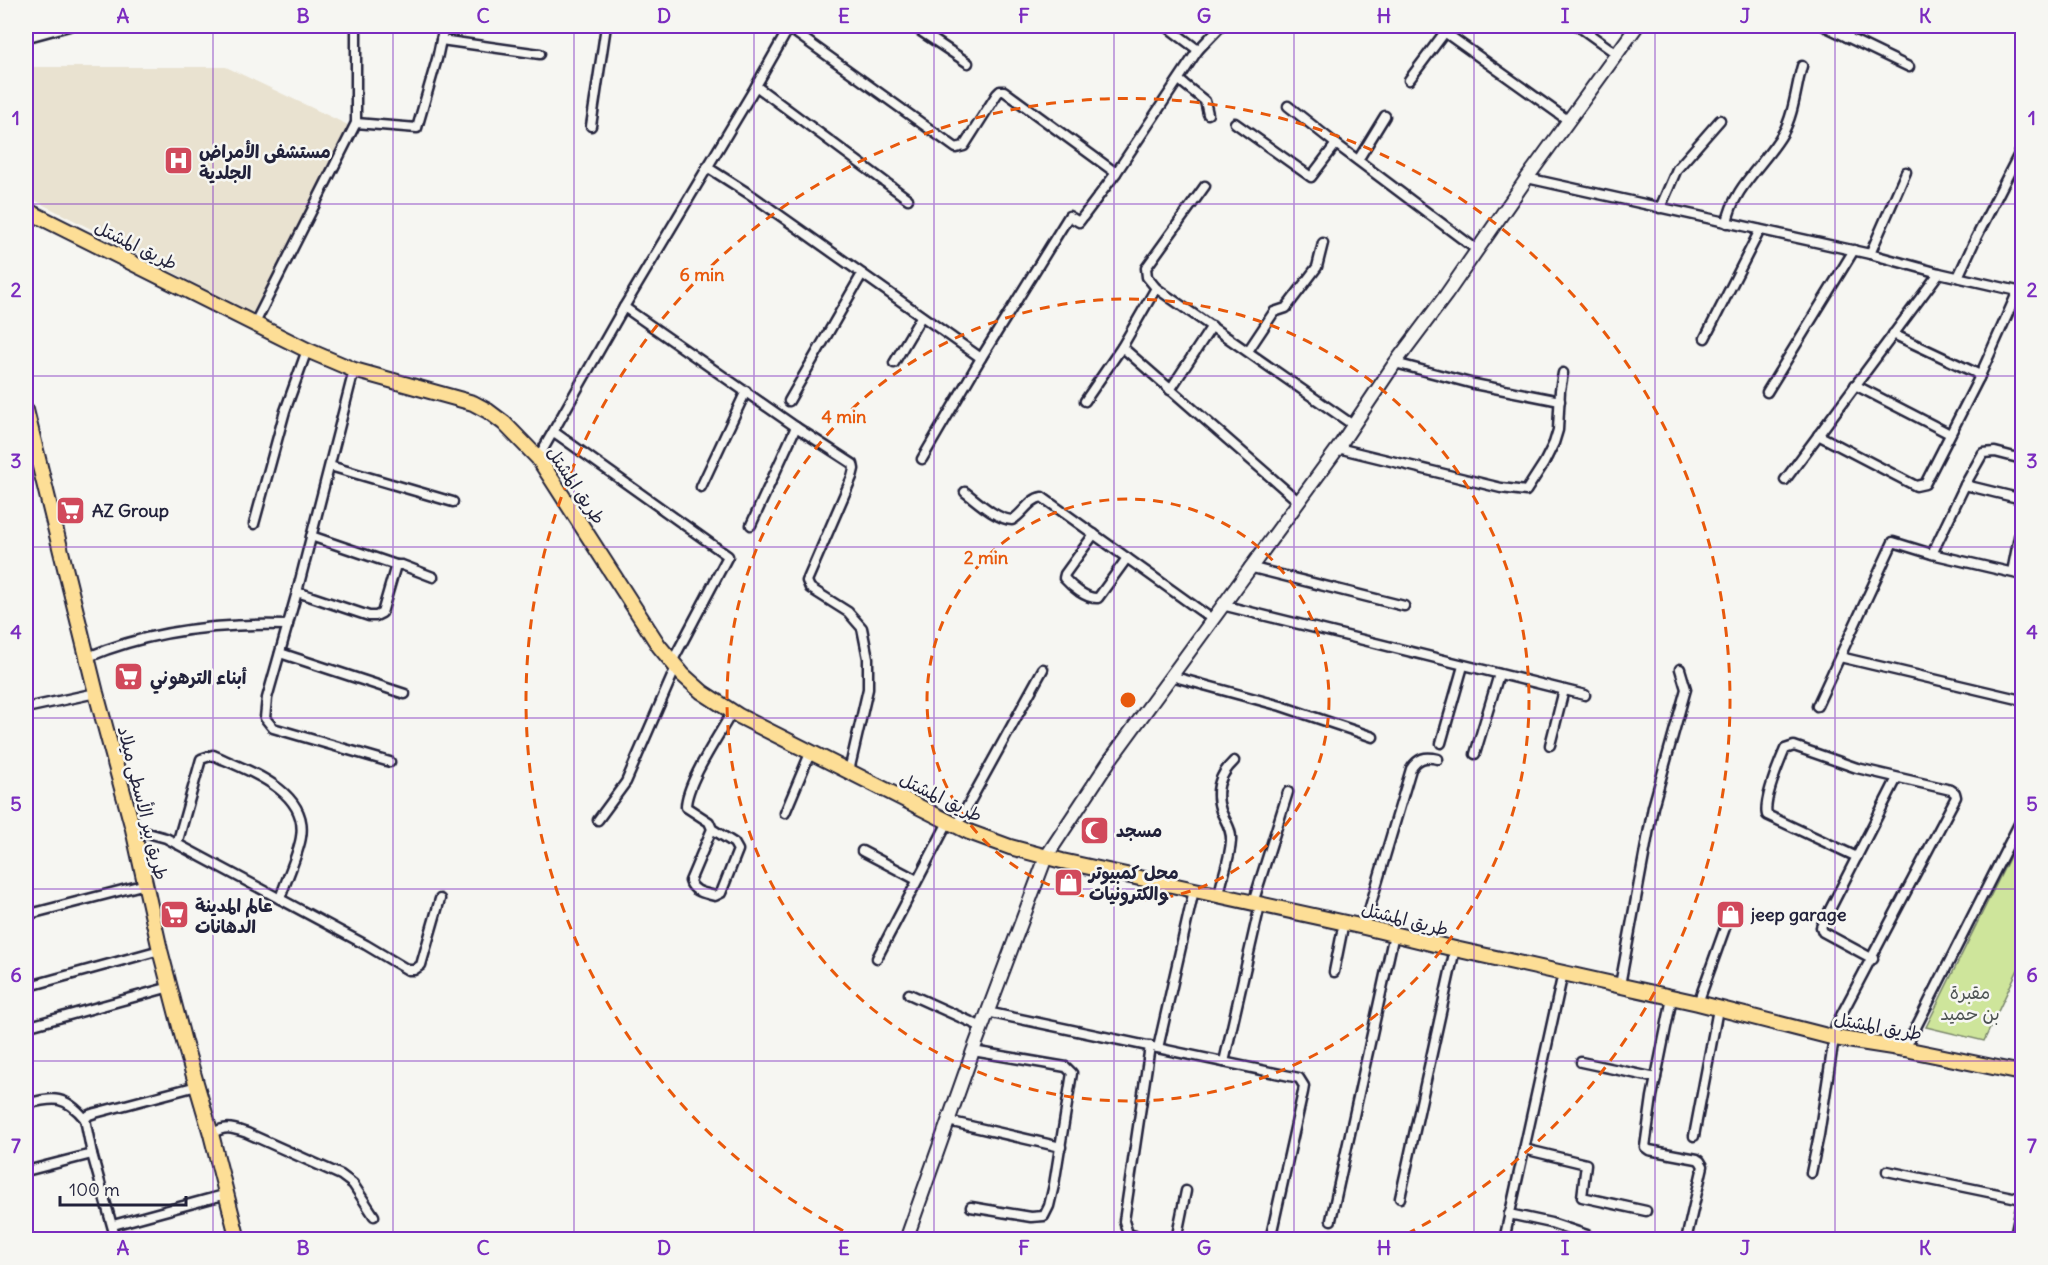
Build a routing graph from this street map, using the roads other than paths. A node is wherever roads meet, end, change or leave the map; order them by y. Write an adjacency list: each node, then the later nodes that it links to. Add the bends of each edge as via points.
1 (28, 26): 2 (street, via 32,36)
2 (69, 26)
3 (356, 26): 32 (street)
4 (444, 26): 17 (street)
5 (606, 26): 34 (street)
6 (914, 26): 21 (street)
7 (1166, 26): 18 (street)
8 (1221, 26): 18 (street)
9 (1436, 26): 15 (street)
10 (1578, 26): 20 (street)
11 (1637, 26): 20 (main road)
12 (1824, 26): 16 (street)
13 (1852, 26): 16 (street)
14 (789, 27): 26 (street); 40 (street, via 956,148 964,146 997,94 1004,91)
15 (1445, 32): 25 (street); 31 (street)
16 (1847, 37): 23 (street)
17 (441, 40): 19 (street); 32 (street, via 417,128)
18 (1198, 50): 24 (street)
19 (540, 54)
20 (1617, 54): 31 (main road)
21 (968, 63)
22 (1802, 66): 46 (street, via 1785,129 1737,196)
23 (1910, 67)
24 (1179, 80): 28 (street, via 1206,101); 40 (street)
25 (1409, 80)
26 (756, 86): 38 (street); 43 (street)
27 (1288, 106): 35 (street)
28 (1208, 114)
29 (1385, 116): 37 (street)
30 (1720, 120): 44 (street, via 1677,169)
31 (1569, 122): 41 (main road)
32 (356, 123): 59 (street)
33 (1235, 123): 35 (street, via 1311,177)
34 (591, 126)
35 (1336, 144): 37 (street)
36 (2022, 148): 54 (street)
37 (1358, 160): 49 (street)
38 (707, 167): 53 (street); 57 (street)
39 (1906, 172): 51 (street)
40 (1116, 173): 66 (street, via 1080,222 1068,216)
41 (1527, 178): 44 (street); 49 (main road)
42 (1205, 186): 55 (street, via 1146,268 1146,278)
43 (908, 199)
44 (1660, 208): 46 (street)
45 (26, 210): 59 (main road, طريق المشتل)
46 (1728, 223): 47 (street)
47 (1760, 230): 50 (street); 62 (street)
48 (1323, 243): 65 (street, via 1317,267 1286,308 1274,312)
49 (1477, 250): 68 (main road)
50 (1854, 250): 51 (street); 75 (street)
51 (1870, 254): 52 (street)
52 (1939, 273): 54 (street); 61 (street)
53 (862, 274): 58 (street); 76 (street)
54 (1958, 277): 56 (street)
55 (1156, 288): 60 (street); 63 (street)
56 (2020, 292): 71 (street)
57 (624, 307): 74 (street); 82 (street)
58 (921, 316): 66 (street); 67 (street)
59 (255, 323): 64 (main road, طريق المشتل)
60 (1212, 326): 65 (street); 73 (street)
61 (1893, 334): 71 (street); 72 (street)
62 (1705, 338)
63 (1122, 348): 73 (street); 77 (street)
64 (307, 350): 69 (main road, طريق المشتل); 99 (street, via 285,411)
65 (1248, 351): 80 (street)
66 (981, 358): 88 (street)
67 (894, 363)
68 (1395, 363): 78 (street); 80 (main road)
69 (354, 370): 87 (main road, طريق المشتل, via 480,407 510,429); 90 (street)
70 (1563, 373): 78 (street)
71 (1980, 378): 83 (street)
72 (1855, 385): 83 (street); 84 (street)
73 (1170, 390): 96 (street)
74 (746, 391): 81 (street); 93 (street)
75 (1767, 392)
76 (789, 401)
77 (1084, 401)
78 (1560, 401): 85 (street, via 1554,443 1526,491)
79 (26, 410): 86 (main road, طريق بير الأسطى ميلاد)
80 (1353, 425): 85 (main road)
81 (796, 427): 100 (street); 140 (street, via 850,460 855,469 807,581 810,588 848,612 862,628 870,678)
82 (554, 432): 87 (street); 118 (street, via 728,556)
83 (1950, 434): 84 (street, via 1921,486)
84 (1818, 435): 91 (street)
85 (1338, 448): 96 (main road)
86 (31, 458): 116 (main road, طريق بير الأسطى ميلاد)
87 (538, 458): 118 (main road, طريق المشتل)
88 (922, 459)
89 (2022, 459): 92 (street, via 1983,453)
90 (330, 466): 97 (street); 102 (street)
91 (1785, 480)
92 (1965, 485): 95 (street); 103 (street)
93 (701, 487)
94 (965, 492): 101 (street, via 1006,520 1012,520 1037,497 1042,497)
95 (2022, 499)
96 (1298, 501): 106 (main road)
97 (453, 502)
98 (2022, 522): 107 (street)
99 (254, 524)
100 (751, 525)
101 (1094, 534): 104 (street); 104 (street, via 1064,578 1087,597 1098,598)
102 (311, 536): 105 (street); 110 (street)
103 (1932, 554): 107 (street); 117 (street, via 1893,542)
104 (1127, 558): 113 (street)
105 (396, 565): 109 (street); 110 (street, via 382,613 376,616)
106 (1249, 567): 111 (main road); 112 (street)
107 (2012, 572): 108 (street)
108 (2022, 575)
109 (433, 577)
110 (297, 592): 114 (street)
111 (1222, 605): 113 (main road); 119 (street)
112 (1404, 606)
113 (1212, 619): 123 (main road)
114 (288, 625): 115 (street); 116 (street, via 228,625 170,632)
115 (280, 653): 126 (street); 139 (street, via 265,718 273,728)
116 (88, 657): 125 (main road, طريق بير الأسطى ميلاد)
117 (1840, 657): 128 (street); 129 (street)
118 (674, 665): 131 (main road, طريق المشتل, via 702,692); 145 (street, via 626,782)
119 (1463, 666): 122 (street); 133 (street)
120 (1043, 669): 146 (street)
121 (1680, 669): 172 (street, via 1686,689 1653,807)
122 (1499, 674): 124 (street); 136 (street)
123 (1171, 676): 132 (street, via 1281,706); 151 (main road)
124 (1564, 690): 127 (street); 134 (street)
125 (96, 693): 130 (street); 147 (main road, طريق بير الأسطى ميلاد)
126 (405, 694)
127 (1585, 695)
128 (2022, 700)
129 (1817, 706)
130 (26, 708)
131 (732, 712): 135 (main road, طريق المشتل); 148 (street, via 686,799 686,807 709,822)
132 (1373, 737)
133 (1441, 743)
134 (1550, 745)
135 (811, 751): 140 (main road, طريق المشتل); 143 (street)
136 (1475, 754)
137 (1438, 759): 164 (street, via 1423,758 1411,769)
138 (1234, 761): 156 (street, via 1223,772 1218,787 1221,810 1232,839)
139 (390, 762)
140 (849, 771): 146 (main road, طريق المشتل)
141 (1897, 778): 152 (street); 152 (street, via 1794,746 1785,749 1768,798 1767,815); 169 (street, via 1951,790 1956,798)
142 (1288, 792): 160 (street)
143 (784, 813)
144 (2022, 818): 184 (street)
145 (598, 820)
146 (952, 824): 151 (main road, طريق المشتل); 153 (street)
147 (132, 829): 149 (street); 154 (main road, طريق بير الأسطى ميلاد)
148 (712, 829): 148 (street, via 690,881 696,891 715,896 722,893 738,850)
149 (177, 844): 157 (street); 157 (street, via 201,759 213,755 274,783 301,817 302,837)
150 (862, 851): 153 (street)
151 (1046, 857): 155 (main road, طريق المشتل); 179 (main road)
152 (1857, 858): 169 (street, via 1820,929)
153 (917, 880): 168 (street)
154 (146, 885): 162 (street); 167 (main road, طريق بير الأسطى ميلاد)
155 (1194, 890): 156 (main road, طريق المشتل); 183 (street)
156 (1219, 895): 160 (main road, طريق المشتل)
157 (280, 899): 158 (street, via 408,970 421,965)
158 (440, 900)
159 (26, 901): 162 (street)
160 (1257, 904): 163 (main road, طريق المشتل); 186 (street)
161 (1730, 914): 177 (street)
162 (27, 915)
163 (1344, 922): 164 (main road, طريق المشتل); 170 (street)
164 (1364, 927): 165 (main road, طريق المشتل)
165 (1394, 934): 166 (main road, طريق المشتل); 210 (street)
166 (1455, 949): 171 (main road, طريق المشتل); 204 (street)
167 (160, 950): 173 (street); 174 (main road, طريق بير الأسطى ميلاد)
168 (877, 957)
169 (1873, 959): 182 (street, via 1836,1025)
170 (1334, 972)
171 (1563, 974): 172 (main road, طريق المشتل); 197 (street)
172 (1620, 985): 176 (main road, طريق المشتل)
173 (26, 987)
174 (170, 987): 180 (street); 190 (main road, طريق بير الأسطى ميلاد)
175 (909, 994): 181 (street)
176 (1672, 998): 177 (main road, طريق المشتل); 189 (street)
177 (1698, 1003): 178 (main road, طريق المشتل)
178 (1718, 1010): 182 (main road, طريق المشتل); 195 (street)
179 (987, 1012): 181 (main road); 183 (street)
180 (26, 1027)
181 (982, 1027): 185 (main road)
182 (1835, 1038): 184 (main road, طريق المشتل); 201 (street)
183 (1154, 1047): 186 (street); 216 (street, via 1124,1221 1128,1234)
184 (1905, 1049): 188 (main road, طريق المشتل)
185 (973, 1051): 193 (main road); 196 (street, via 1069,1069 1072,1078)
186 (1224, 1062): 218 (street, via 1295,1076 1304,1086)
187 (1581, 1062): 189 (street)
188 (2022, 1073)
189 (1656, 1078): 220 (street, via 1645,1147 1697,1160 1703,1166)
190 (197, 1086): 192 (street); 194 (main road, طريق بير الأسطى ميلاد)
191 (26, 1104): 192 (street, via 57,1099 74,1106)
192 (85, 1119): 198 (street)
193 (948, 1121): 196 (street); 215 (main road)
194 (211, 1134): 203 (main road, طريق بير الأسطى ميلاد); 209 (street, via 221,1128 232,1128 341,1175 354,1184)
195 (1694, 1136)
196 (1061, 1147): 206 (street, via 1044,1216)
197 (1524, 1149): 207 (street, via 1586,1164 1582,1197); 208 (street)
198 (92, 1154): 199 (street); 211 (street)
199 (26, 1171)
200 (1887, 1171): 205 (street)
201 (1810, 1173)
202 (1186, 1191): 217 (street)
203 (227, 1194): 211 (street); 214 (main road, طريق بير الأسطى ميلاد)
204 (1400, 1198)
205 (2022, 1201): 221 (street)
206 (972, 1206)
207 (1646, 1211)
208 (1509, 1214): 212 (street); 219 (street)
209 (374, 1216)
210 (1331, 1220)
211 (113, 1225): 213 (street)
212 (1587, 1235)
213 (116, 1239)
214 (238, 1239)
215 (906, 1239)
216 (1150, 1239)
217 (1176, 1239)
218 (1270, 1239)
219 (1504, 1239)
220 (1686, 1239)
221 (2014, 1239)

